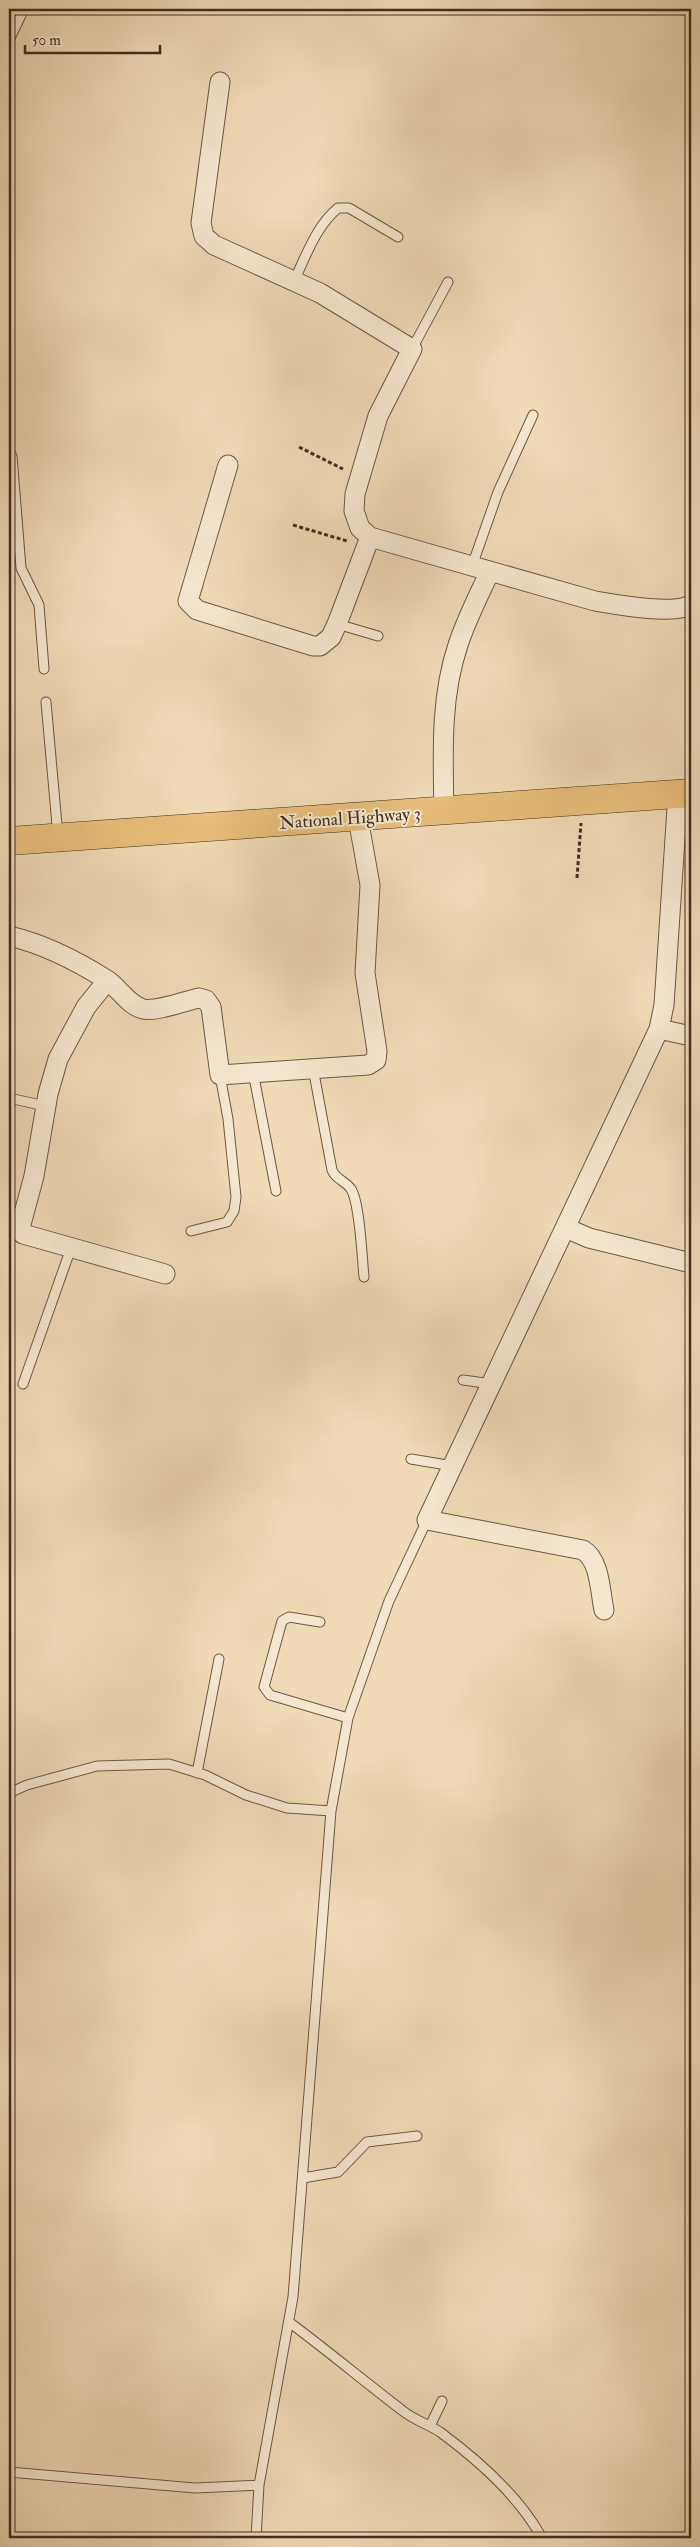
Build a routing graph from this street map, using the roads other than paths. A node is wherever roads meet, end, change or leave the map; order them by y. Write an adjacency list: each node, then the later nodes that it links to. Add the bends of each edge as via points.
1 (24, 9): 2 (lane)
2 (9, 40)
3 (220, 82): 5 (street, via 202,223 204,236 214,245)
4 (398, 237): 5 (lane, via 350,208 338,208 315,236)
5 (294, 282): 7 (street, via 334,301)
6 (448, 282): 7 (lane)
7 (412, 349): 11 (street, via 378,416 360,478 354,511)
8 (533, 415): 12 (lane, via 498,492)
9 (12, 456): 16 (lane, via 21,568 39,606)
10 (228, 465): 14 (street, via 188,601 197,610 313,646 325,643)
11 (369, 542): 12 (street); 14 (street)
12 (481, 568): 13 (street, via 618,605 682,609); 19 (street, via 447,693 443,744)
13 (691, 604)
14 (337, 624): 15 (lane)
15 (378, 636)
16 (44, 669)
17 (46, 702): 21 (lane)
18 (684, 793): 19 (highway, National Highway 3); 25 (street)
19 (444, 812): 20 (highway, National Highway 3)
20 (358, 818): 21 (highway, National Highway 3); 27 (street, via 370,884 365,973 376,1060 368,1065)
21 (58, 838): 22 (highway, National Highway 3)
22 (9, 842)
23 (9, 936): 24 (street, via 46,946)
24 (107, 981): 29 (street, via 143,1009 199,998 206,1000 211,1007); 31 (street, via 86,1007 58,1059)
25 (659, 1029): 26 (street); 33 (street)
26 (691, 1036)
27 (313, 1068): 28 (street); 38 (lane, via 332,1170 339,1181 350,1188 355,1200)
28 (253, 1072): 29 (street); 32 (lane)
29 (220, 1075): 34 (lane, via 236,1197 234,1211 227,1222)
30 (9, 1098): 31 (lane)
31 (46, 1106): 35 (street, via 34,1176 20,1228 23,1234)
32 (276, 1191)
33 (566, 1228): 36 (street, via 589,1238); 41 (street)
34 (191, 1231)
35 (71, 1248): 37 (street); 40 (lane)
36 (691, 1264)
37 (165, 1274)
38 (364, 1277)
39 (463, 1380): 41 (lane)
40 (23, 1384)
41 (492, 1384): 43 (street)
42 (411, 1460): 43 (lane)
43 (453, 1466): 44 (street)
44 (427, 1520): 45 (street, via 582,1550 591,1555 595,1564); 48 (lane, via 389,1601)
45 (604, 1610)
46 (320, 1622): 48 (lane, via 289,1617 282,1621 264,1687 270,1695)
47 (220, 1659): 49 (lane)
48 (348, 1718): 51 (lane)
49 (197, 1773): 50 (lane, via 168,1764 97,1766); 51 (lane, via 246,1795 287,1808)
50 (9, 1793)
51 (331, 1811): 53 (lane)
52 (417, 2136): 53 (lane, via 367,2142 338,2172)
53 (303, 2178): 54 (lane)
54 (289, 2322): 56 (lane, via 405,2413); 58 (lane)
55 (442, 2401): 56 (lane)
56 (430, 2426): 60 (lane, via 492,2477 527,2514)
57 (9, 2472): 58 (lane, via 195,2488)
58 (259, 2485): 59 (lane)
59 (256, 2538)
60 (542, 2538)

